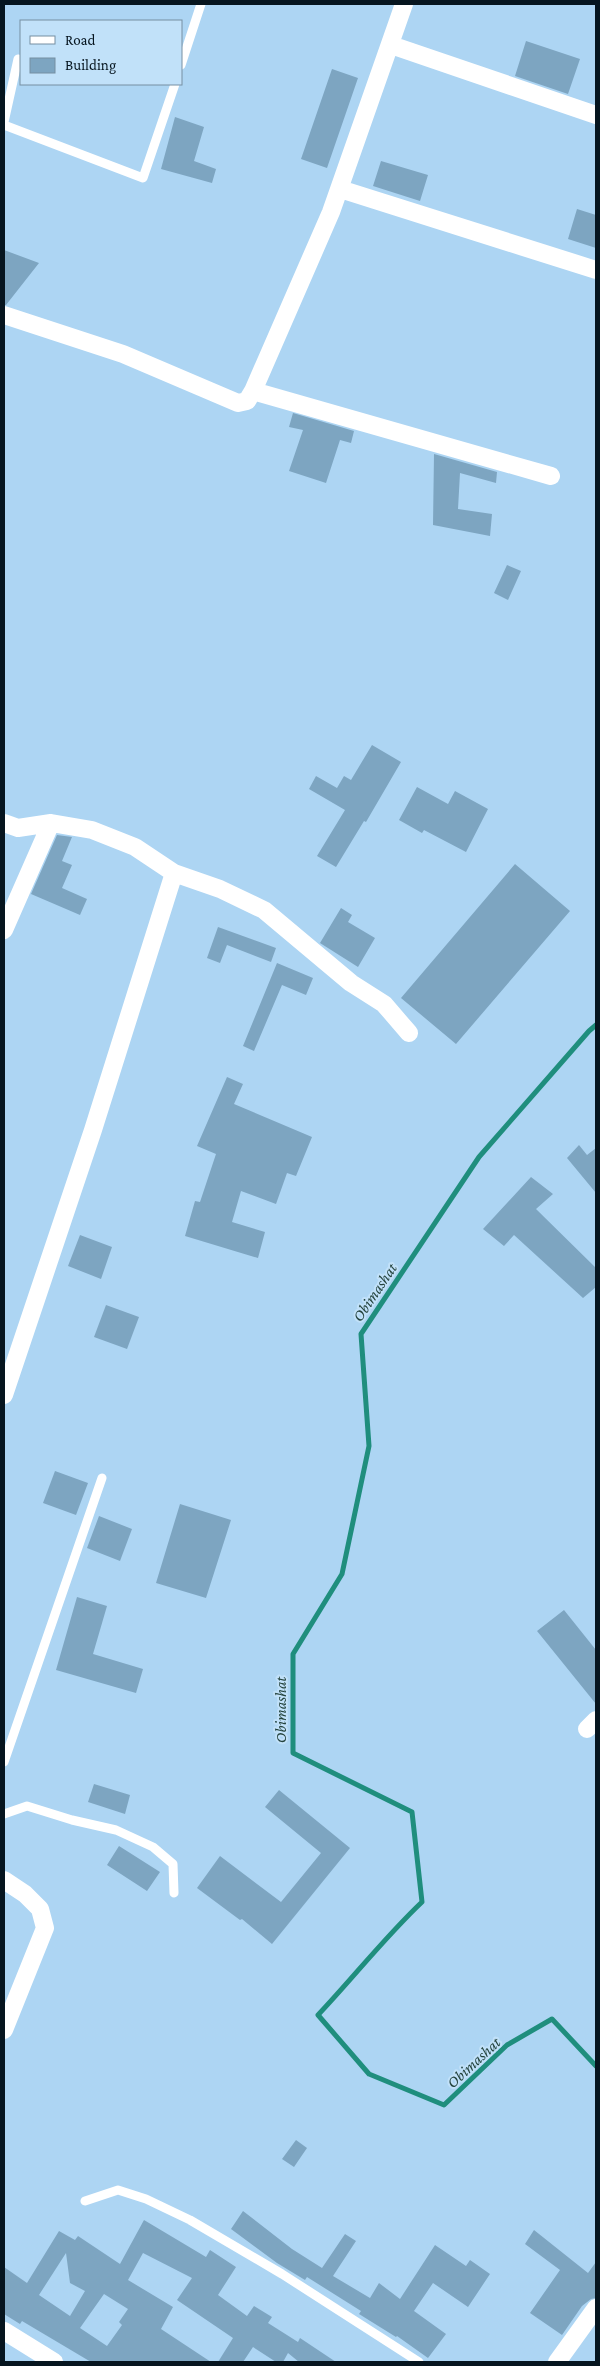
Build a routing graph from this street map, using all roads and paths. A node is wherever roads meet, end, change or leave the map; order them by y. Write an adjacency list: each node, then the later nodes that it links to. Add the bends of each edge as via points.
1 (201, 4): 5 (lane)
2 (404, 4): 3 (street)
3 (391, 45): 7 (street); 9 (street)
4 (18, 59): 8 (lane)
5 (182, 62)
6 (175, 85): 8 (lane, via 143,178)
7 (596, 115)
8 (4, 124)
9 (340, 189): 10 (street); 12 (street)
10 (596, 270)
11 (4, 316): 12 (street, via 123,354 238,403 246,400)
12 (253, 391): 13 (street)
13 (551, 476)
14 (4, 823): 15 (street, via 18,828)
15 (51, 823): 16 (street, via 92,830 135,847); 17 (street)
16 (174, 873): 18 (street, via 220,889 264,910 350,983 384,1004); 19 (street, via 93,1130)
17 (4, 930)
18 (409, 1033)
19 (4, 1395)
20 (102, 1478): 21 (lane)
21 (4, 1762)
22 (4, 1814): 24 (lane, via 27,1806 116,1830 153,1846 173,1864)
23 (4, 1880): 25 (street, via 40,1909 45,1928)
24 (174, 1893)
25 (4, 2030)
26 (85, 2201): 30 (lane, via 118,2190 190,2220 282,2274)
27 (596, 2308): 31 (street)
28 (4, 2331): 29 (street)
29 (54, 2362)
30 (419, 2362)
31 (557, 2362)

